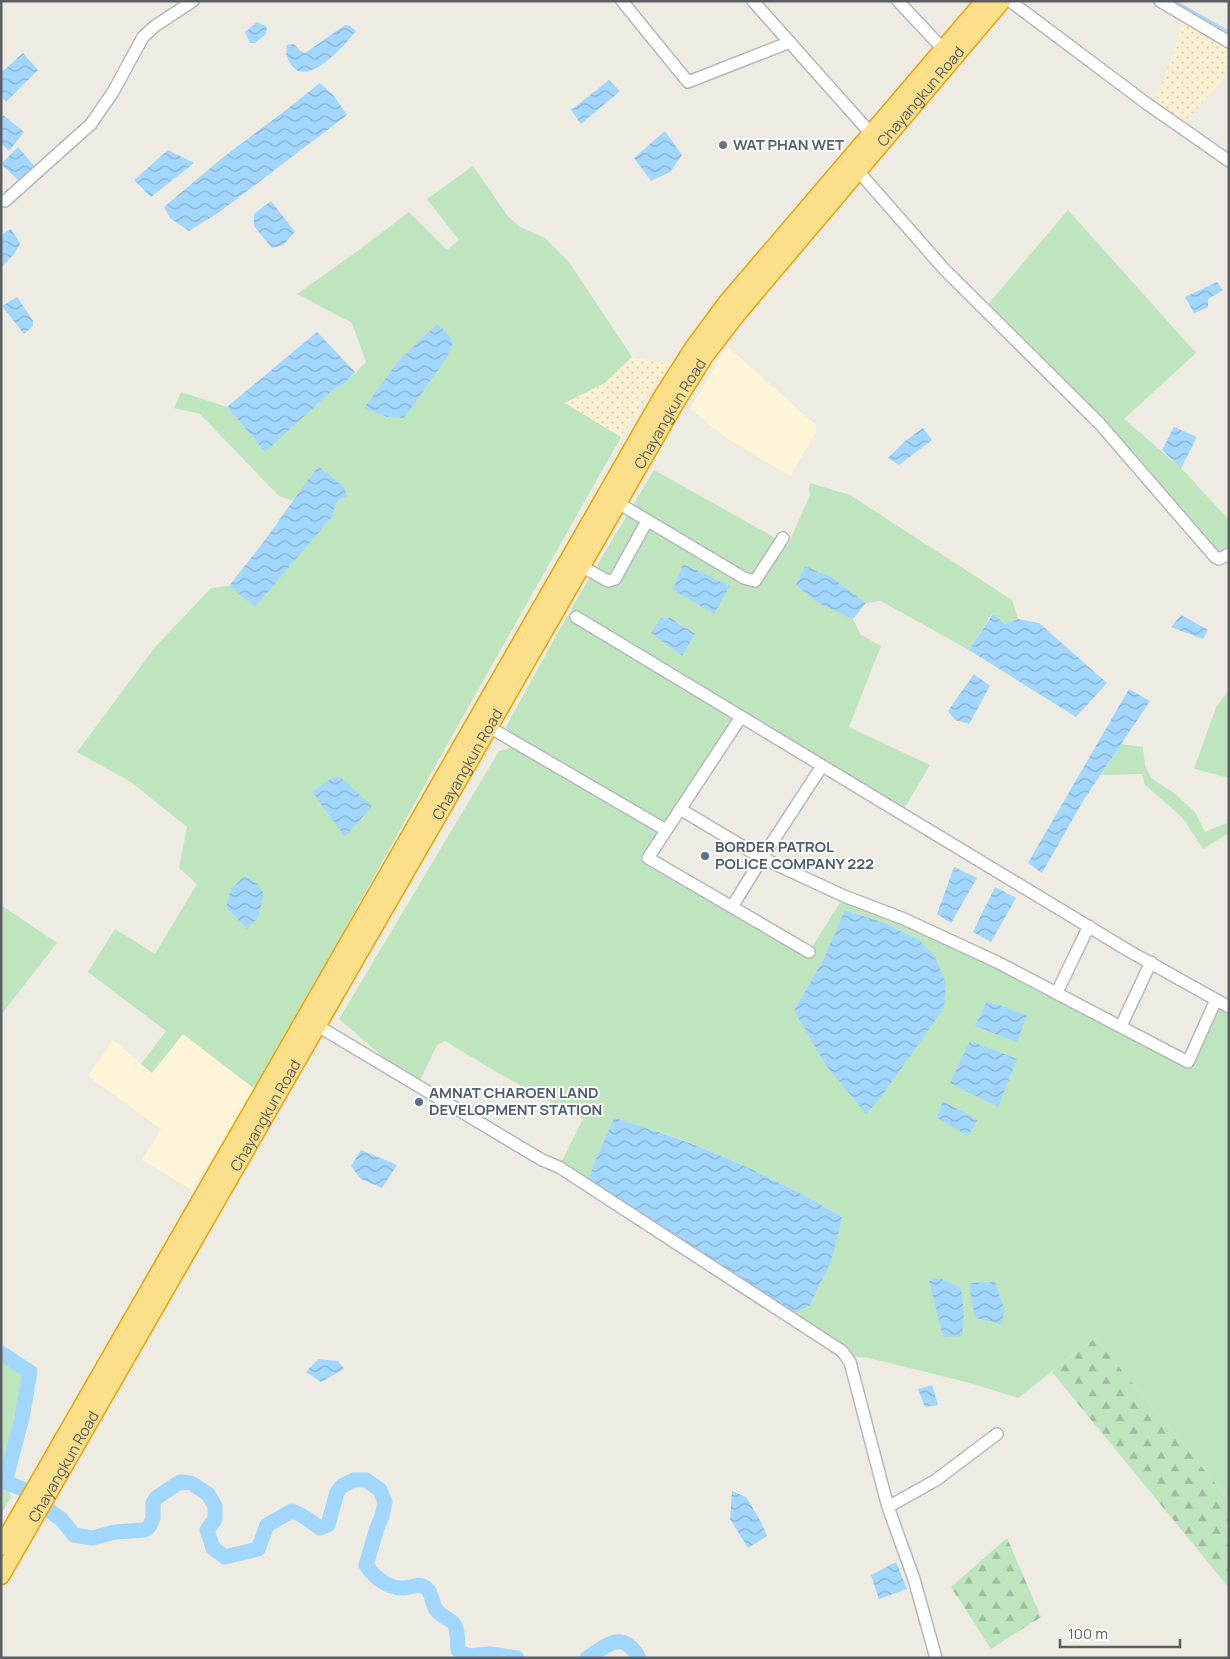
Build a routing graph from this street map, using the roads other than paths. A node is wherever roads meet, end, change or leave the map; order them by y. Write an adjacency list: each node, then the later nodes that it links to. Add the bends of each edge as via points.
1 (193, 1): 15 (street, via 150,30 91,124)
2 (622, 1): 9 (street, via 688,82)
3 (898, 1): 11 (street)
4 (984, 1): 11 (highway, Chayangkun Road)
5 (1002, 1): 14 (highway, Chayangkun Road)
6 (1010, 1): 13 (street)
7 (1160, 1): 10 (street)
8 (760, 3): 9 (street)
9 (790, 42): 12 (street)
10 (1229, 42)
11 (943, 49): 12 (highway, Chayangkun Road)
12 (872, 133): 22 (highway, Chayangkun Road, via 727,302 693,348 663,395)
13 (1229, 161)
14 (859, 172): 16 (highway, Chayangkun Road, via 705,356); 19 (street, via 944,268 1100,424 1215,557 1219,560)
15 (5, 201)
16 (618, 503): 17 (street); 20 (highway, Chayangkun Road)
17 (647, 521): 18 (street, via 744,578 755,581); 20 (street, via 615,579 608,581)
18 (783, 538)
19 (1229, 554)
20 (581, 566): 22 (highway, Chayangkun Road)
21 (576, 617): 23 (street)
22 (505, 685): 24 (highway, Chayangkun Road); 39 (highway, Chayangkun Road)
23 (740, 717): 25 (street); 26 (street)
24 (489, 727): 27 (street); 36 (highway, Chayangkun Road)
25 (822, 766): 28 (street); 30 (street)
26 (680, 809): 27 (street); 28 (street)
27 (666, 830): 29 (street, via 648,858)
28 (762, 858): 29 (street); 33 (street, via 844,896 904,919)
29 (732, 907): 31 (street)
30 (1089, 926): 32 (street); 33 (street)
31 (809, 952)
32 (1150, 962): 34 (street); 37 (street)
33 (1057, 992): 37 (street)
34 (1216, 1000): 35 (street); 37 (street, via 1188,1062)
35 (1229, 1007)
36 (318, 1026): 39 (highway, Chayangkun Road); 40 (street, via 534,1155 560,1167 842,1351 850,1362)
37 (1121, 1026)
38 (997, 1434): 40 (street, via 936,1480)
39 (43, 1488): 41 (highway, Chayangkun Road)
40 (888, 1507): 44 (street, via 914,1579)
41 (31, 1510): 42 (highway, Chayangkun Road); 43 (highway, Chayangkun Road)
42 (1, 1547)
43 (1, 1576)
44 (936, 1658)

